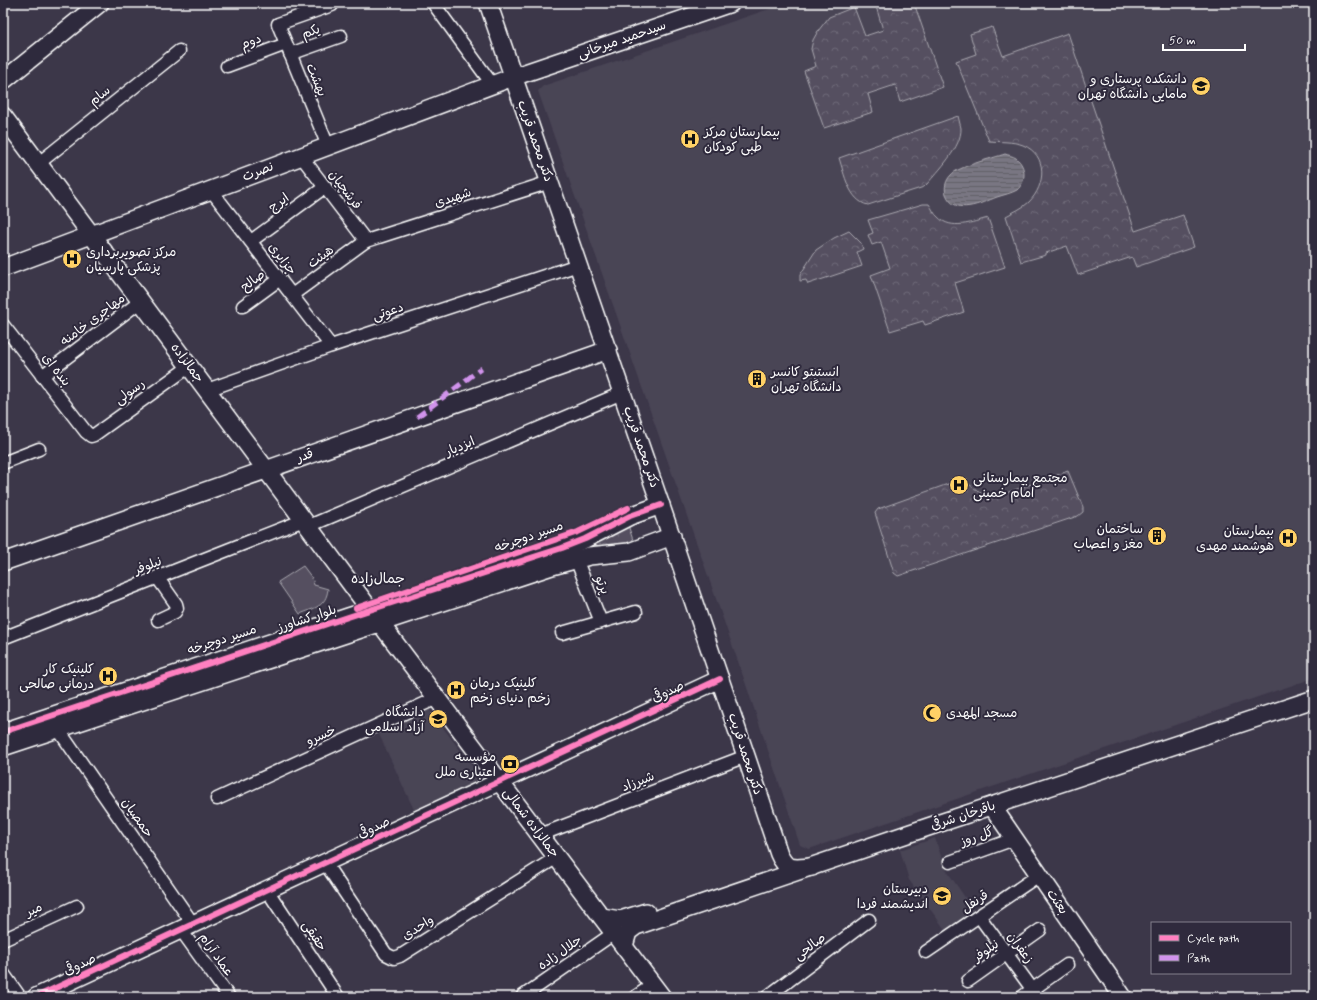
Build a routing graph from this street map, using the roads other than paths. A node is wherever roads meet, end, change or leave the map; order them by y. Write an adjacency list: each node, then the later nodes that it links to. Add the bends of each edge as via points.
1 (100, 3): 11 (main road)
2 (433, 3): 12 (street)
3 (488, 3): 10 (main road, دکتر محمد قریب)
4 (732, 3): 10 (main road, سیدحمید میرخانی)
5 (332, 5): 7 (street, بهشت, via 278,24)
6 (341, 36): 7 (street, یکم)
7 (288, 49): 9 (street, دوم); 14 (street, بهشت)
8 (179, 51): 16 (street, سام)
9 (227, 66)
10 (513, 77): 12 (main road, نصرت); 17 (main road, دکتر محمد قریب)
11 (3, 81)
12 (492, 84): 14 (main road, نصرت)
13 (3, 116): 16 (main road, جمالزاده)
14 (328, 146): 15 (main road, نصرت)
15 (301, 156): 18 (street, فرشچیان); 19 (main road, نصرت)
16 (39, 163): 20 (main road, جمالزاده)
17 (550, 182): 22 (street, شهیدی); 24 (main road, دکتر محمد قریب)
18 (325, 187): 21 (street, ایرج); 22 (street, فرشچیان)
19 (211, 190): 20 (main road, نصرت); 21 (street, جزایری)
20 (92, 234): 23 (main road, نصرت); 27 (main road, جمالزاده)
21 (251, 241): 25 (street, جزایری)
22 (366, 242): 26 (street, هیئت)
23 (4, 265)
24 (578, 265): 30 (street, دعوتی); 31 (main road, دکتر محمد قریب)
25 (280, 279): 26 (street, جزایری); 28 (street, صالح)
26 (292, 295): 30 (street, جزایری)
27 (141, 301): 32 (main road, جمالزاده); 33 (street, مهاجری خامنه)
28 (243, 306)
29 (3, 325): 33 (street, بنده ای)
30 (331, 346): 34 (street, دعوتی)
31 (608, 350): 35 (main road, دکتر محمد قریب); 39 (main road, قدر)
32 (190, 366): 34 (main road, جمالزاده); 36 (street, رسولی, via 94,435)
33 (42, 376): 36 (street, بنده ای)
34 (207, 390): 39 (main road, جمالزاده)
35 (622, 393): 40 (main road, دکتر محمد قریب); 41 (street, ایزدیار)
36 (86, 432)
37 (39, 449): 38 (street)
38 (3, 463)
39 (267, 470): 41 (main road, جمالزاده); 44 (main road, قدر)
40 (661, 505): 42 (main road, دکتر محمد قریب); 47 (main road, بلوار کشاورز, via 630,516 585,539)
41 (306, 523): 45 (street, نیلوفر); 47 (main road, جمالزاده)
42 (672, 536): 43 (main road, بلوار کشاورز, via 629,552); 52 (main road, دکتر محمد قریب)
43 (576, 559): 47 (main road, بلوار کشاورز, via 489,586); 49 (street, پرتو)
44 (3, 562)
45 (157, 577): 48 (street, via 177,608 175,612); 51 (street, نیلوفر)
46 (636, 612): 49 (street)
47 (376, 616): 53 (main road, جمالزاده شمالی); 55 (main road, بلوار کشاورز); 56 (main road, بلوار کشاورز)
48 (158, 620)
49 (601, 622): 50 (street)
50 (562, 633)
51 (3, 638)
52 (720, 679): 58 (main road, دکتر محمد قریب); 59 (main road, صدوقی)
53 (437, 698): 59 (main road, جمالزاده شمالی); 60 (street, خسرو)
54 (1314, 699): 61 (main road, باقرخان شرقی)
55 (58, 729): 57 (main road, بلوار کشاورز); 75 (street, حمصیان)
56 (3, 732)
57 (3, 747)
58 (746, 756): 62 (street, شیرزاد); 65 (main road, دکتر محمد قریب)
59 (500, 782): 62 (main road, جمالزاده شمالی); 67 (main road, صدوقی)
60 (217, 800)
61 (992, 806): 63 (main road, بعثت); 68 (main road, باقرخان شرقی)
62 (540, 835): 64 (main road, جمالزاده شمالی)
63 (1014, 839): 66 (street, گل روز); 69 (main road, بعثت)
64 (556, 857): 67 (street, واحدی, via 394,958 386,954); 73 (main road, جمالزاده شمالی)
65 (782, 862): 68 (main road, via 791,868); 73 (main road, via 778,866 623,920)
66 (950, 862)
67 (325, 863): 70 (main road, صدوقی)
68 (812, 866): 77 (main road, باقرخان شرقی, via 636,926)
69 (1039, 875): 72 (street, قرنفل); 94 (main road, بعثت)
70 (267, 890): 75 (main road, صدوقی); 89 (street, حقیقی)
71 (77, 906): 78 (street, میر)
72 (979, 916): 79 (street, قرنفل); 80 (street, زعفران)
73 (602, 917): 77 (main road, جمالزاده شمالی)
74 (869, 920): 92 (street, صالحی)
75 (187, 927): 87 (main road, صدوقی); 88 (street, عماد آرام)
76 (1040, 930): 80 (street, نیلوفر)
77 (619, 939): 84 (main road, جمالزاده شمالی); 90 (street, جلال زاده)
78 (3, 940)
79 (926, 952)
80 (1006, 954): 83 (street, نیلوفر); 85 (street, زعفران)
81 (1067, 965): 85 (street)
82 (3, 973): 86 (street)
83 (968, 981)
84 (658, 991): 91 (street)
85 (1035, 993): 93 (street)
86 (20, 997)
87 (36, 997)
88 (229, 997)
89 (338, 997)
90 (522, 997)
91 (635, 997)
92 (768, 997)
93 (1022, 997)
94 (1123, 997)

